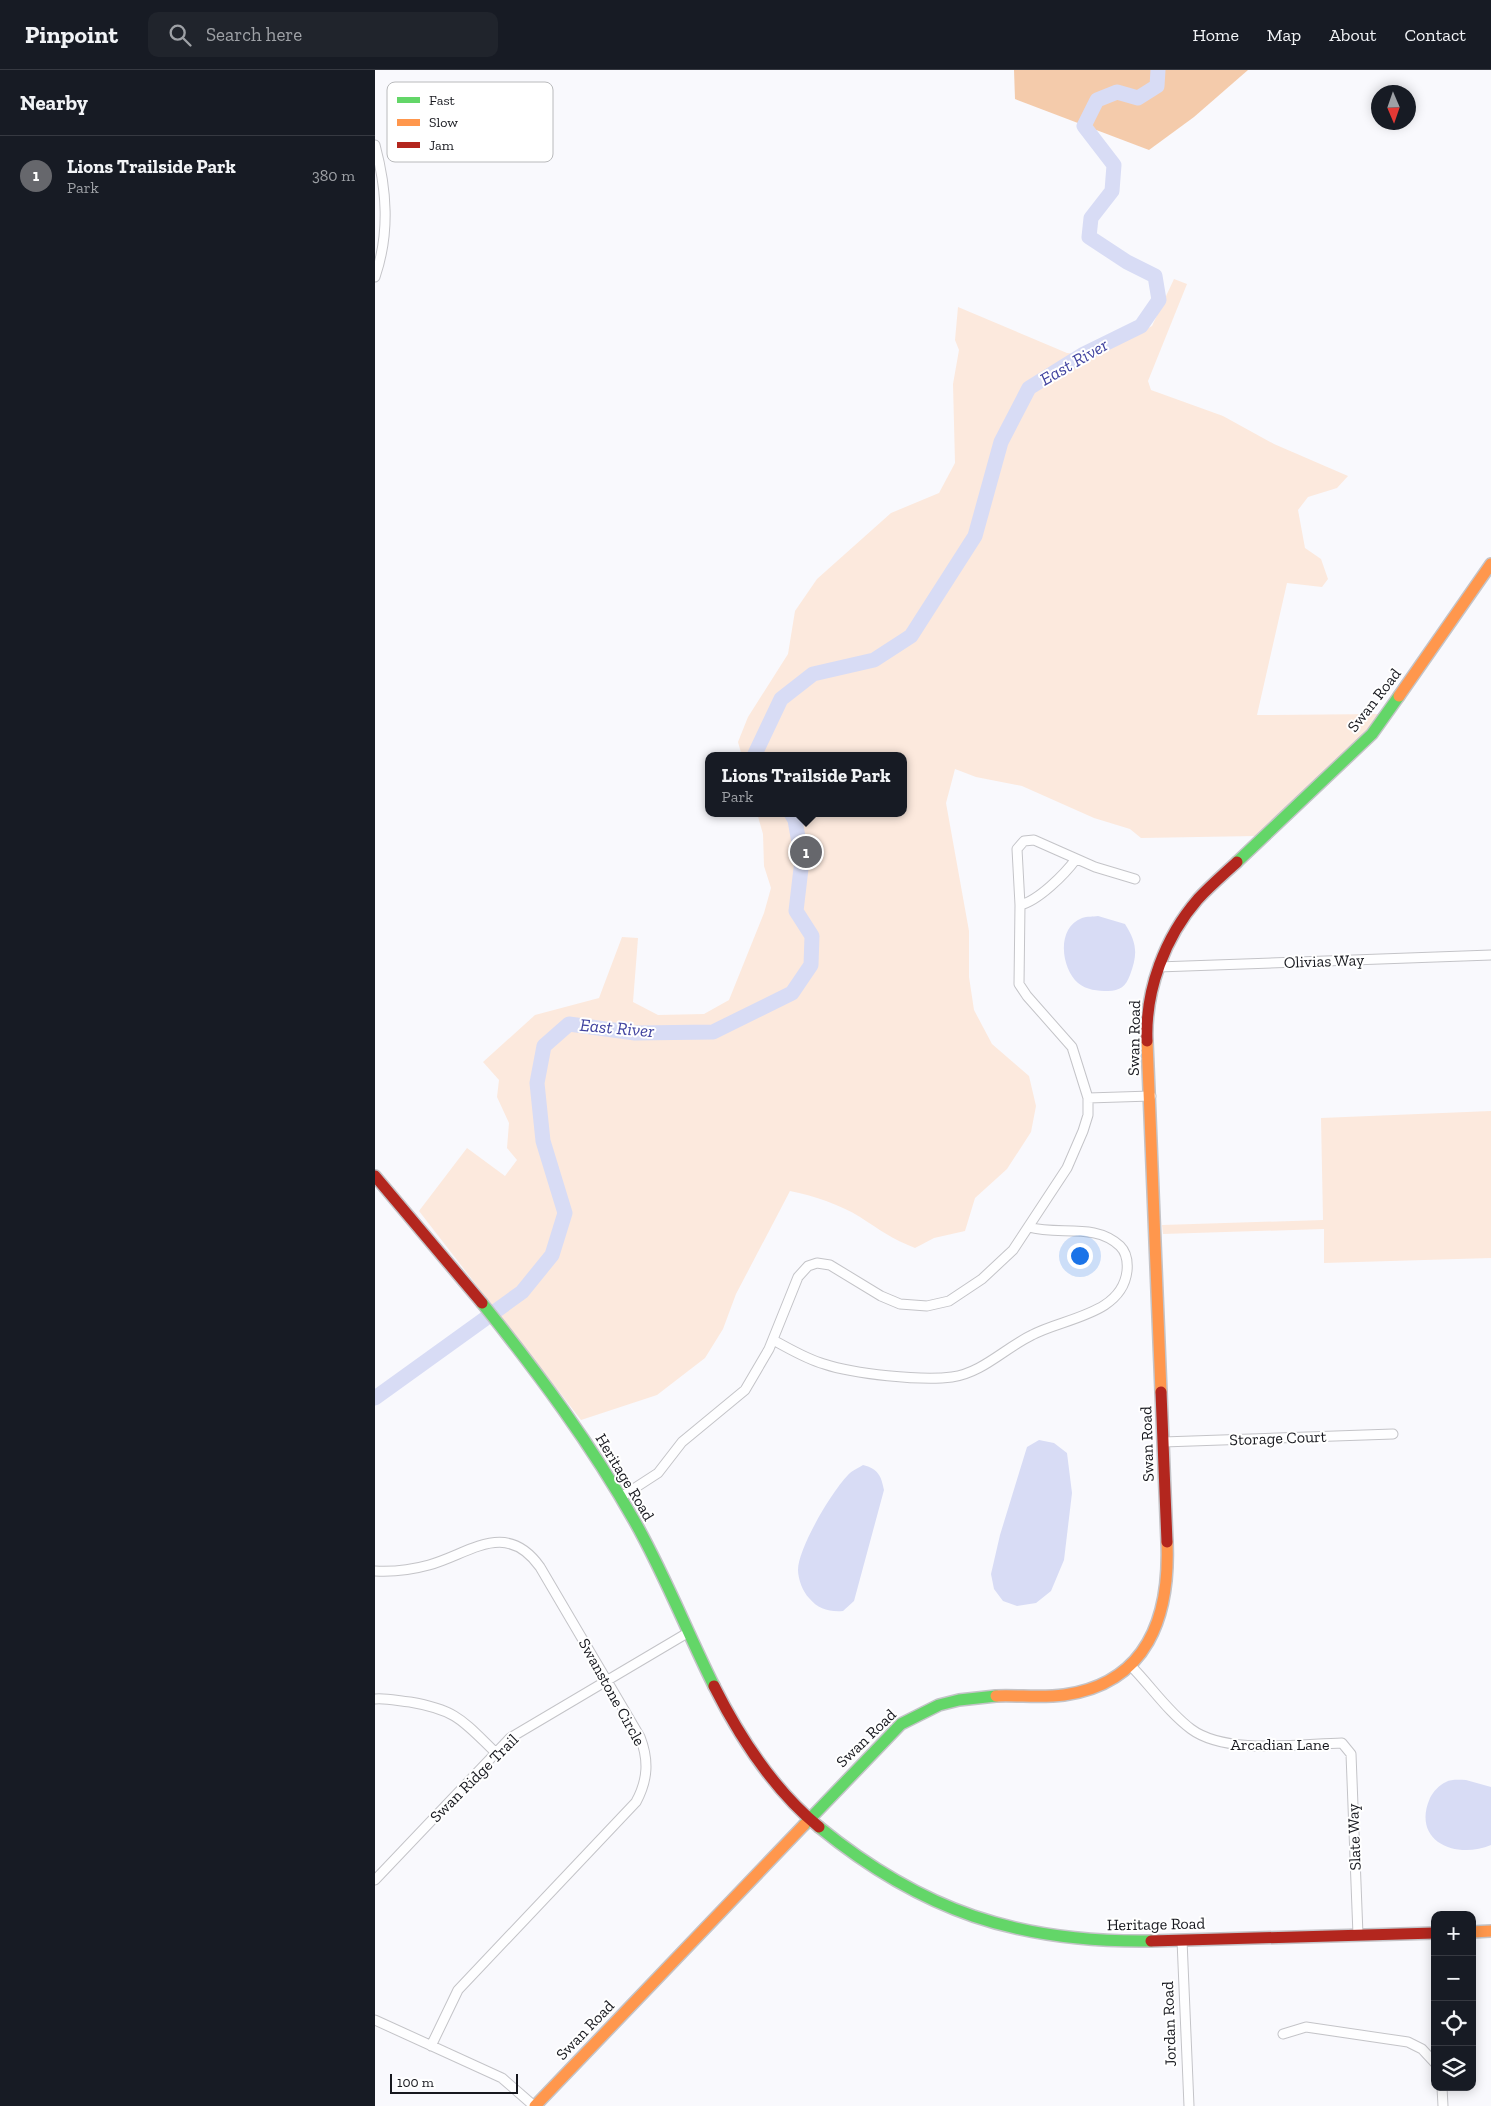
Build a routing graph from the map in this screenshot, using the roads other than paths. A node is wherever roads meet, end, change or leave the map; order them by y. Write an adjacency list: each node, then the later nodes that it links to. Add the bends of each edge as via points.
1 (375, 146): 2 (street, via 383,173 387,212)
2 (375, 277)
3 (1491, 564): 8 (street, Swan Road, via 1383,721 1199,898 1176,928)
4 (1076, 859): 5 (street); 6 (street, via 1031,901); 6 (street, via 1034,840 1021,842 1017,852)
5 (1135, 879)
6 (1021, 905): 10 (street, via 1019,984 1072,1047)
7 (1491, 955): 8 (street, Olivias Way)
8 (1158, 967): 9 (street, Swan Road, via 1148,1014)
9 (1151, 1096): 10 (street); 15 (street, Swan Road)
10 (1088, 1098): 12 (street, via 1086,1120 1073,1159)
11 (375, 1176): 16 (street, Heritage Road, via 505,1333 588,1444)
12 (1029, 1227): 13 (street, via 993,1270 965,1292 939,1304 914,1306 896,1303 833,1266 811,1264 798,1277); 13 (street, via 1076,1230 1116,1243 1127,1260 1122,1286 1093,1312 1047,1327 978,1368 953,1377 907,1376 839,1368 812,1360)
13 (773, 1340): 16 (street, via 745,1390 682,1442 658,1473)
14 (1393, 1434): 15 (street, Storage Court)
15 (1163, 1442): 19 (street, Swan Road, via 1167,1597 1151,1639)
16 (621, 1497): 18 (street, Heritage Road)
17 (375, 1571): 20 (street, Swanstone Circle, via 408,1570 429,1565 485,1542 515,1546 539,1567)
18 (689, 1632): 20 (street, Swan Ridge Trail); 24 (street, Heritage Road, via 717,1692 748,1746 786,1795)
19 (1131, 1664): 22 (street, Arcadian Lane, via 1185,1724 1212,1741 1233,1746); 24 (street, Swan Road, via 1107,1681 1081,1692 967,1698 925,1709 890,1734)
20 (606, 1680): 23 (street, Swan Ridge Trail, via 518,1732); 33 (street, Swanstone Circle, via 644,1748 647,1770 642,1792 629,1810 458,1990)
21 (375, 1699): 23 (street, via 398,1700 446,1710 465,1722)
22 (1342, 1743): 29 (street, Slate Way, via 1351,1754)
23 (496, 1752): 25 (street, Swan Ridge Trail)
24 (809, 1818): 30 (street, Heritage Road, via 890,1879 958,1912 1018,1930 1087,1940); 36 (street, Swan Road)
25 (375, 1880)
26 (1491, 1931): 27 (street)
27 (1476, 1932)
28 (1431, 1933): 29 (street, Heritage Road)
29 (1358, 1935): 30 (street, Heritage Road)
30 (1183, 1940): 37 (street, Jordan Road)
31 (375, 2020): 33 (street)
32 (1283, 2034): 34 (street, via 1306,2027 1409,2042)
33 (431, 2046): 36 (street, via 508,2082)
34 (1431, 2059)
35 (1442, 2091): 38 (street)
36 (535, 2106)
37 (1189, 2106)
38 (1443, 2106)

